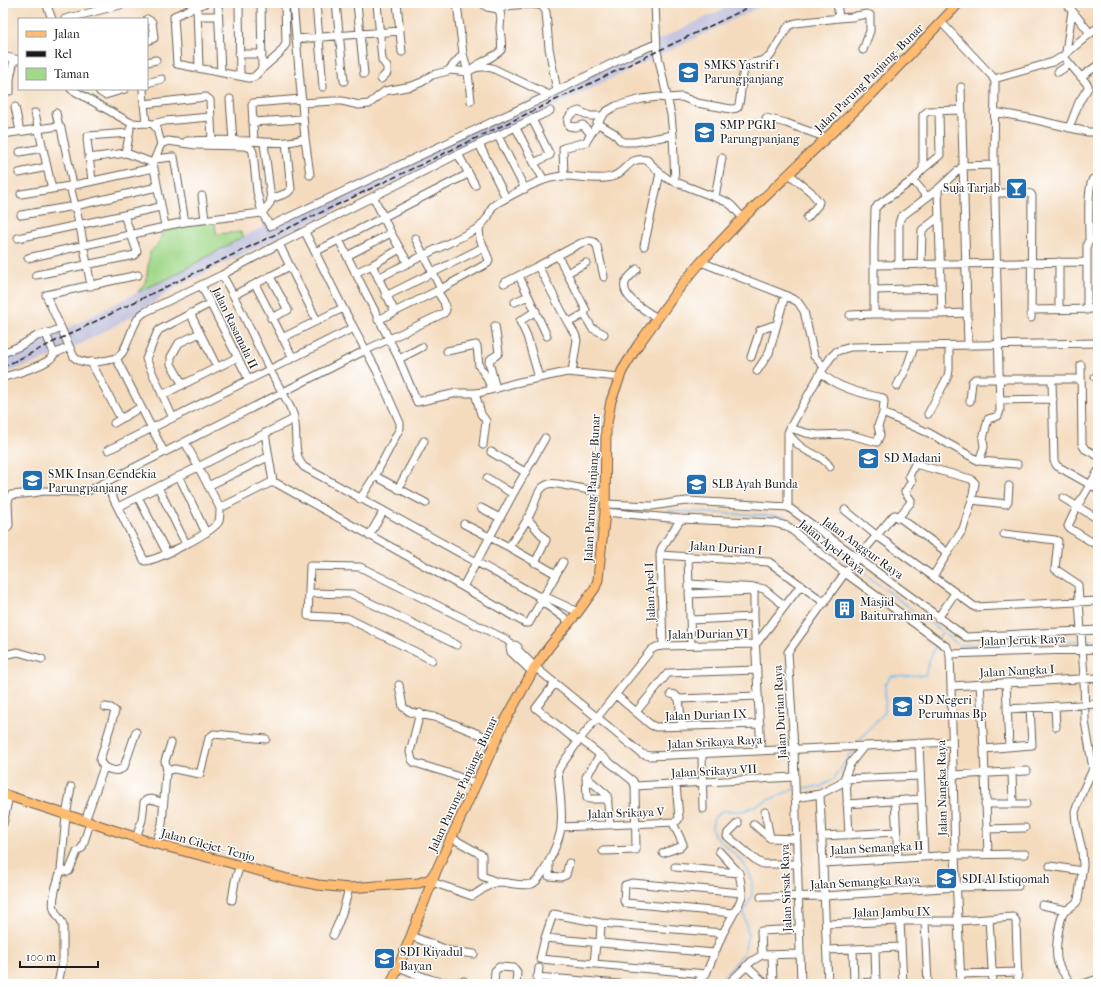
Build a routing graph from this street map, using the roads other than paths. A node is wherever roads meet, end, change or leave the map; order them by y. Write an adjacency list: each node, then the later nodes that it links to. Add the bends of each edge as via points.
1 (46, 3): 25 (street)
2 (128, 3): 26 (street)
3 (205, 3): 20 (street)
4 (218, 3): 24 (street)
5 (239, 3): 42 (street)
6 (261, 3): 43 (street)
7 (285, 3): 53 (street, via 286,44)
8 (293, 3): 37 (street)
9 (316, 3): 36 (street)
10 (336, 3): 35 (street)
11 (357, 3): 34 (street)
12 (377, 3): 32 (street)
13 (398, 3): 31 (street)
14 (457, 3): 44 (street)
15 (482, 3): 22 (street)
16 (656, 3): 39 (street)
17 (837, 3): 27 (street)
18 (959, 3): 29 (main road, Jalan Parung Panjang–Bunar)
19 (1076, 3): 21 (street)
20 (197, 7): 23 (street); 52 (street, via 178,13 174,18 176,62)
21 (1069, 7): 33 (street); 45 (street)
22 (498, 9): 55 (street, via 501,13 501,50); 73 (street, via 537,4 543,7 546,12)
23 (198, 16): 24 (street); 52 (street)
24 (218, 16): 56 (street)
25 (52, 18)
26 (69, 18)
27 (839, 18): 40 (street, via 866,14 870,16 870,31); 75 (street, via 796,23 787,28 768,59 745,67 739,105 736,108 697,103 682,97)
28 (148, 20): 38 (street, via 152,22 154,38)
29 (940, 22): 62 (street); 108 (main road, Jalan Parung Panjang–Bunar)
30 (1098, 27): 33 (street)
31 (400, 31): 32 (street); 41 (street)
32 (379, 33): 34 (street); 61 (street, via 382,60 387,67 387,72)
33 (1090, 33): 45 (street)
34 (360, 34): 35 (street); 58 (street)
35 (339, 36): 36 (street); 64 (street)
36 (319, 38): 37 (street); 66 (street)
37 (296, 39): 77 (street)
38 (148, 41)
39 (656, 44): 73 (street); 75 (street)
40 (863, 50)
41 (402, 52)
42 (239, 54): 43 (street); 59 (street)
43 (262, 54): 53 (street)
44 (463, 54): 54 (street); 55 (street)
45 (1065, 54): 50 (street); 62 (street, via 1049,64)
46 (3, 56): 47 (street)
47 (16, 60): 72 (street, via 10,79)
48 (156, 60): 49 (street)
49 (148, 62)
50 (1070, 64): 57 (street); 60 (street)
51 (1098, 65): 60 (street)
52 (199, 68): 56 (street)
53 (262, 69): 59 (street, via 251,78)
54 (450, 70): 55 (street); 77 (street, via 432,75 412,86 384,92 365,105 342,101)
55 (470, 70): 74 (street, via 492,68); 78 (street)
56 (221, 72): 59 (street)
57 (1058, 72)
58 (364, 74)
59 (240, 76)
60 (1082, 77): 98 (street, via 1088,88 1079,102)
61 (381, 79)
62 (994, 79): 84 (street)
63 (162, 80): 65 (street)
64 (344, 81)
65 (148, 83)
66 (323, 86)
67 (961, 87): 81 (street)
68 (73, 90): 93 (street)
69 (99, 90): 70 (street, via 105,95)
70 (122, 90)
71 (143, 90): 79 (street)
72 (10, 91)
73 (556, 91): 74 (street)
74 (549, 95): 155 (street, via 270,226)
75 (667, 98): 87 (street, via 642,99 616,106); 105 (street)
76 (230, 99): 110 (street)
77 (302, 101): 90 (street); 92 (street, via 253,103)
78 (471, 101)
79 (144, 104): 88 (street, via 206,97 210,100); 94 (street)
80 (15, 107): 100 (street)
81 (962, 110): 83 (street); 125 (street)
82 (550, 111): 91 (street)
83 (939, 111): 127 (street, via 940,155); 127 (street, via 925,112 922,118)
84 (994, 112): 98 (street); 124 (street)
85 (35, 113): 99 (street)
86 (56, 113): 96 (street)
87 (602, 116): 95 (street); 101 (street, via 590,116 579,110 568,117 569,126 575,128 583,125)
88 (210, 117): 94 (street); 109 (street)
89 (766, 118): 108 (street)
90 (303, 119): 92 (street); 107 (street)
91 (532, 119): 97 (street); 123 (street, via 550,155)
92 (253, 122): 111 (street)
93 (132, 123): 94 (street); 103 (street)
94 (150, 123): 113 (street, via 157,129)
95 (597, 123): 101 (street); 105 (street, via 612,131 624,142)
96 (59, 126): 99 (street); 139 (street)
97 (516, 128): 106 (street); 123 (street)
98 (1069, 128): 102 (street)
99 (39, 129): 100 (street); 116 (street)
100 (20, 131): 104 (street)
101 (590, 132): 133 (street, via 583,144 563,148)
102 (1098, 132)
103 (129, 133): 118 (street); 120 (street, via 88,136)
104 (3, 134)
105 (673, 135): 138 (street)
106 (498, 136): 115 (street); 142 (street)
107 (305, 138): 112 (street); 132 (street)
108 (827, 138): 131 (main road, Jalan Parung Panjang–Bunar)
109 (212, 140): 110 (street); 113 (street)
110 (234, 141): 111 (street)
111 (254, 141): 114 (street)
112 (286, 142): 114 (street); 152 (street, via 290,189 287,193)
113 (164, 143): 122 (street); 155 (street, via 251,148)
114 (264, 143): 152 (street)
115 (479, 144): 119 (street); 151 (street)
116 (43, 148): 117 (street); 126 (street)
117 (20, 152)
118 (126, 152): 120 (street); 122 (street)
119 (458, 154): 130 (street); 150 (street)
120 (89, 158): 137 (street)
121 (722, 158): 148 (street)
122 (154, 163): 137 (street); 141 (street); 163 (street, via 174,157)
123 (534, 163): 135 (street)
124 (994, 165): 125 (street); 145 (street)
125 (963, 166): 144 (street); 194 (street)
126 (47, 167): 129 (street); 143 (street)
127 (923, 169): 136 (street)
128 (660, 172): 133 (street, via 647,160 639,159 631,161 612,177); 138 (street); 177 (street)
129 (19, 173)
130 (468, 174): 140 (street); 158 (street)
131 (789, 174): 160 (main road, Jalan Parung Panjang–Bunar); 161 (street, via 819,202)
132 (310, 175)
133 (564, 176): 135 (street)
134 (1098, 179): 173 (street, via 1090,182)
135 (544, 180): 142 (street)
136 (913, 180): 149 (street); 196 (street, via 876,207)
137 (92, 181): 139 (street)
138 (675, 182): 148 (street)
139 (72, 185): 143 (street); 153 (street)
140 (475, 185)
141 (157, 187): 153 (street); 154 (street)
142 (525, 188): 151 (street)
143 (52, 189): 146 (street)
144 (938, 189): 149 (street); 159 (street)
145 (995, 193): 190 (street); 191 (street, via 1031,194)
146 (21, 194)
147 (202, 196): 162 (street)
148 (715, 197): 160 (street, via 732,206)
149 (927, 197): 192 (street, via 899,219)
150 (374, 198): 158 (street); 167 (street)
151 (506, 198): 166 (street, via 492,208)
152 (271, 199): 155 (street)
153 (75, 206): 156 (street); 164 (street)
154 (160, 207): 157 (street); 163 (street, via 165,226)
155 (262, 213): 162 (street)
156 (21, 215)
157 (124, 215): 164 (street); 169 (street)
158 (384, 217): 168 (street); 172 (street)
159 (939, 217): 193 (street); 197 (street, via 922,230)
160 (743, 218): 185 (main road, Jalan Parung Panjang–Bunar)
161 (807, 218)
162 (205, 219): 163 (street)
163 (185, 222)
164 (80, 226): 170 (street); 176 (street)
165 (160, 228): 169 (street)
166 (479, 228): 178 (street, via 479,236); 181 (street)
167 (305, 232): 175 (street); 180 (street)
168 (391, 233): 179 (street); 182 (street)
169 (131, 234): 176 (street); 198 (street, via 137,251 134,255)
170 (18, 238)
171 (415, 238): 181 (street)
172 (339, 240): 180 (street); 182 (street)
173 (1088, 240): 174 (street); 187 (street)
174 (1098, 240)
175 (279, 244): 199 (street); 207 (street)
176 (83, 246): 184 (street); 198 (street)
177 (644, 246)
178 (484, 247): 202 (street); 217 (street, via 488,263)
179 (400, 250): 188 (street); 195 (street)
180 (315, 252): 225 (street)
181 (425, 255): 188 (street); 202 (street)
182 (347, 256): 203 (street)
183 (558, 256): 200 (street); 204 (street); 210 (street, via 581,243 594,242)
184 (28, 258)
185 (701, 262): 220 (street); 239 (main road, Jalan Parung Panjang–Bunar)
186 (1059, 262): 187 (street); 191 (street); 227 (street)
187 (1087, 262): 228 (street)
188 (408, 263): 211 (street)
189 (586, 263): 204 (street)
190 (996, 263): 191 (street); 194 (street); 257 (street)
191 (1032, 263): 226 (street)
192 (899, 264): 196 (street); 197 (street)
193 (940, 264): 194 (street); 197 (street); 216 (street)
194 (966, 264): 233 (street)
195 (372, 265): 203 (street); 211 (street)
196 (875, 265): 218 (street)
197 (921, 265)
198 (87, 266): 205 (street); 215 (street)
199 (290, 266): 209 (street); 242 (street)
200 (538, 266): 208 (street); 243 (street)
201 (637, 269): 239 (street, via 626,280 626,292 637,305)
202 (433, 272): 217 (street); 221 (street)
203 (355, 273): 241 (street)
204 (567, 273): 234 (street, via 585,308)
205 (36, 275)
206 (138, 275): 215 (street)
207 (222, 275): 214 (street); 219 (street)
208 (519, 276): 212 (street); 222 (street)
209 (270, 277): 213 (street); 238 (street, via 288,310)
210 (604, 277)
211 (378, 278): 221 (street)
212 (504, 283)
213 (255, 284): 219 (street); 238 (street)
214 (201, 285): 224 (street, Jalan Rasamala II); 265 (street, via 140,314 122,354)
215 (91, 286): 247 (street, via 46,295)
216 (941, 288): 218 (street); 236 (street)
217 (439, 290): 231 (street); 252 (street, via 446,310 444,313)
218 (874, 290): 235 (street)
219 (234, 295): 271 (street)
220 (785, 295): 244 (street); 272 (street, via 801,306 807,320 812,351)
221 (386, 296): 231 (street)
222 (528, 296): 223 (street); 230 (street)
223 (515, 302)
224 (211, 303): 232 (street); 263 (street, Jalan Rasamala II)
225 (342, 308): 242 (street); 246 (street)
226 (1032, 310): 227 (street); 240 (street)
227 (1060, 310): 228 (street)
228 (1087, 310): 229 (street)
229 (1098, 310)
230 (536, 311): 250 (street); 277 (street, via 520,321)
231 (395, 312): 241 (street)
232 (190, 313): 248 (street); 287 (street, via 158,331 146,359)
233 (967, 313): 236 (street); 256 (street)
234 (584, 314): 243 (street); 249 (street, via 592,328)
235 (874, 314): 236 (street); 237 (street)
236 (942, 314)
237 (850, 315)
238 (271, 318): 251 (street)
239 (657, 318): 275 (main road, Jalan Parung Panjang–Bunar)
240 (1032, 318)
241 (378, 320): 252 (street)
242 (317, 321): 251 (street)
243 (568, 323): 274 (street, via 576,338)
244 (777, 324): 264 (street, via 760,330); 273 (street, via 769,353)
245 (495, 326): 284 (street, via 499,352 489,362)
246 (353, 328): 260 (street); 266 (street)
247 (54, 331): 259 (street); 259 (street); 262 (street, via 37,336)
248 (200, 333): 270 (street); 282 (street, via 179,343 170,358)
249 (604, 334)
250 (548, 336)
251 (282, 338): 266 (street)
252 (389, 340): 260 (street); 267 (street)
253 (1098, 343): 257 (street)
254 (422, 346): 267 (street)
255 (948, 346): 256 (street); 258 (street); 293 (street, via 948,376)
256 (968, 346): 257 (street)
257 (998, 346): 278 (street)
258 (914, 347): 272 (street, via 841,349); 283 (street)
259 (62, 350): 268 (street, via 79,361); 276 (street, via 48,361)
260 (366, 350): 285 (street); 317 (street, via 400,423 400,428)
261 (447, 351): 284 (street, via 476,345 479,368)
262 (3, 353)
263 (238, 357): 270 (street); 281 (street, Jalan Rasamala II)
264 (751, 357)
265 (116, 358): 268 (street); 291 (street)
266 (293, 358): 271 (street)
267 (398, 359): 286 (street, via 417,402 456,393)
268 (91, 362): 295 (street)
269 (1081, 365): 279 (street)
270 (217, 367): 282 (street)
271 (269, 369): 281 (street); 285 (street)
272 (823, 369): 292 (street, via 828,379 838,384 884,399); 299 (street)
273 (757, 371)
274 (572, 372): 275 (street); 277 (street)
275 (619, 377): 327 (main road, Jalan Parung Panjang–Bunar, via 611,400 606,429)
276 (3, 378)
277 (539, 378): 284 (street)
278 (999, 378): 280 (street); 289 (street); 290 (street, via 973,379)
279 (1081, 378): 280 (street); 308 (street, via 1082,446)
280 (1052, 379): 288 (street)
281 (248, 380): 294 (street)
282 (183, 385): 287 (street)
283 (897, 386)
284 (494, 389): 286 (street)
285 (282, 393): 296 (street); 303 (street)
286 (475, 393): 304 (street, via 481,414 486,421)
287 (162, 395): 294 (street)
288 (1053, 399): 289 (street); 321 (street, via 1054,461 1057,466)
289 (1000, 400): 310 (street, via 998,416 988,419 983,439 984,448)
290 (970, 401)
291 (141, 408): 295 (street); 298 (street)
292 (883, 413): 299 (street, via 878,426 880,435 877,442 847,434 818,435); 310 (street, via 929,432)
293 (928, 414)
294 (173, 418): 298 (street)
295 (120, 419): 297 (street)
296 (294, 419): 300 (street); 331 (street, via 300,463 308,471)
297 (114, 423)
298 (151, 428): 305 (street); 306 (street)
299 (789, 431): 313 (street, via 799,445 822,458); 336 (street)
300 (265, 433): 309 (street); 312 (street)
301 (545, 438): 315 (street)
302 (424, 441): 325 (street)
303 (185, 442): 306 (street); 312 (street)
304 (483, 445)
305 (108, 450)
306 (164, 452): 320 (street)
307 (491, 452): 315 (street)
308 (1098, 456)
309 (268, 457): 319 (street); 322 (street)
310 (979, 460): 311 (street)
311 (1017, 464)
312 (198, 467): 316 (street); 322 (street)
313 (830, 467)
314 (1098, 471): 321 (street)
315 (525, 472): 328 (street)
316 (179, 476): 324 (street); 351 (street)
317 (374, 476): 325 (street); 331 (street)
318 (487, 478): 328 (street)
319 (273, 482): 338 (street); 354 (street)
320 (106, 484): 335 (street); 350 (street, via 84,492 43,491 11,495 8,499 10,521 7,528)
321 (1090, 484): 326 (street); 337 (street)
322 (208, 486): 338 (street)
323 (1009, 486): 332 (street, via 1006,504)
324 (158, 487): 329 (street); 356 (street)
325 (398, 489): 333 (street)
326 (1098, 489)
327 (605, 493): 340 (main road, Jalan Parung Panjang–Bunar); 345 (street, via 551,483 539,492)
328 (513, 494): 344 (street)
329 (138, 497): 335 (street); 359 (street)
330 (1063, 498): 337 (street)
331 (360, 499): 342 (street)
332 (972, 500): 346 (street, via 976,483 971,479 915,464 909,476 911,482 905,492 911,502); 360 (street, via 963,529)
333 (426, 503)
334 (659, 505): 336 (street, via 688,502); 340 (street); 343 (street)
335 (118, 507): 359 (street, via 144,560 148,561)
336 (788, 507): 366 (street, Jalan Anggur Raya)
337 (1077, 507): 348 (street); 357 (street, via 1068,526)
338 (220, 508): 351 (street, via 219,521)
339 (481, 508): 344 (street)
340 (605, 508): 343 (street, Jalan Apel Raya); 381 (main road, Jalan Parung Panjang–Bunar, via 598,580)
341 (845, 510): 353 (street)
342 (384, 512): 354 (street); 363 (street)
343 (659, 517): 347 (street, Jalan Apel Raya)
344 (500, 518): 355 (street)
345 (527, 518): 358 (street); 365 (street, via 546,540)
346 (898, 518): 353 (street, Jalan Durian Raya, via 894,515 891,517); 360 (street)
347 (681, 519): 361 (street, Jalan Apel I, via 661,549); 366 (street, Jalan Apel Raya, via 781,524)
348 (1098, 519)
349 (464, 524): 355 (street)
350 (3, 529)
351 (206, 533): 356 (street)
352 (1004, 534): 377 (street, via 1058,541 1055,569 1076,583)
353 (876, 535): 366 (street, Jalan Durian Raya); 368 (street)
354 (369, 536): 371 (street)
355 (489, 538): 358 (street); 363 (street)
356 (186, 544): 359 (street)
357 (1095, 544)
358 (509, 547): 365 (street)
359 (167, 553)
360 (948, 553): 368 (street)
361 (660, 555): 362 (street, Jalan Durian I); 391 (street, Jalan Apel I)
362 (688, 557): 369 (street); 370 (street, Jalan Durian I, via 769,562)
363 (475, 562): 371 (street); 376 (street)
364 (563, 562): 367 (street)
365 (535, 563): 367 (street)
366 (852, 564): 379 (street, Jalan Durian Raya); 383 (street, Jalan Anggur Raya); 394 (street, Jalan Apel Raya, via 946,647)
367 (556, 574): 376 (street)
368 (933, 576): 374 (street)
369 (689, 584): 372 (street); 375 (street)
370 (801, 584): 379 (street, Jalan Durian I); 380 (street)
371 (463, 586): 376 (street, via 525,623 529,623)
372 (754, 589): 375 (street); 380 (street, via 764,589); 382 (street)
373 (309, 593): 389 (street, via 352,594); 397 (street, via 308,616 347,618); 398 (street, Jalan Srikaya Raya, via 310,566 360,567 507,640 512,645 510,650 516,652)
374 (955, 593): 377 (street, via 977,607); 383 (street)
375 (689, 594): 384 (street)
376 (541, 598): 381 (street); 385 (street)
377 (1079, 601): 378 (street); 387 (street)
378 (1098, 601)
379 (825, 603): 432 (street, Jalan Durian Raya, via 788,652)
380 (785, 606): 388 (street)
381 (578, 612): 385 (main road, Jalan Parung Panjang–Bunar)
382 (754, 617): 384 (street); 388 (street)
383 (938, 618): 387 (street, Jalan Anggur Raya, via 966,637)
384 (690, 620): 390 (street)
385 (570, 622): 398 (main road, Jalan Parung Panjang–Bunar)
386 (1098, 630): 387 (street, Jalan Anggur Raya)
387 (1081, 632): 392 (street)
388 (756, 644): 390 (street, Jalan Durian VI); 399 (street)
389 (456, 645)
390 (691, 645): 391 (street, Jalan Durian VI)
391 (663, 646): 408 (street, Jalan Durian VI, via 651,650)
392 (1082, 648): 393 (street, Jalan Jeruk Raya); 394 (street, Jalan Jeruk Raya); 400 (street)
393 (1098, 649)
394 (950, 654): 406 (street, Jalan Nangka Raya)
395 (3, 655): 396 (street, via 18,652)
396 (42, 659)
397 (432, 660)
398 (533, 670): 402 (street, Jalan Srikaya Raya); 426 (main road, Jalan Parung Panjang–Bunar)
399 (757, 670): 409 (street); 417 (street, via 668,673)
400 (1084, 678): 401 (street, Jalan Nangka I); 403 (street, Jalan Nangka I); 411 (street)
401 (1098, 678)
402 (555, 683): 419 (street, Jalan Srikaya Raya); 425 (street, via 536,708)
403 (1006, 683): 404 (street, Jalan Nangka I); 416 (street)
404 (980, 684): 406 (street, Jalan Nangka I); 433 (street)
405 (399, 685): 418 (street, via 403,707 410,712)
406 (951, 686): 427 (street, Jalan Nangka Raya)
407 (671, 694): 410 (street)
408 (616, 695): 417 (street, Jalan Durian IX); 419 (street, Jalan Durian VI)
409 (758, 696): 410 (street); 420 (street)
410 (679, 699): 421 (street)
411 (1084, 704): 412 (street); 414 (street); 437 (street)
412 (1098, 704)
413 (105, 706): 438 (street, via 114,711 100,760)
414 (1055, 706): 415 (street); 422 (street)
415 (1030, 707): 416 (street); 431 (street, via 1032,745)
416 (1007, 709): 431 (street)
417 (636, 712): 421 (street, Jalan Durian IX, via 653,726)
418 (420, 713): 426 (street); 449 (street, via 410,752 412,760)
419 (598, 717): 425 (street, Jalan Durian VI); 435 (street, Jalan Srikaya Raya, via 642,754)
420 (760, 724): 421 (street, Jalan Durian IX); 434 (street)
421 (682, 727)
422 (1056, 727)
423 (136, 732): 438 (street, via 124,767 118,771)
424 (266, 739): 439 (street, via 214,734 209,738 200,774 174,769)
425 (579, 740): 436 (street); 476 (street, Jalan Durian VI, via 558,771)
426 (496, 741): 449 (main road, Jalan Parung Panjang–Bunar)
427 (952, 742): 429 (street); 444 (street, Jalan Nangka Raya)
428 (171, 743): 439 (street, via 165,761)
429 (918, 744): 430 (street); 443 (street)
430 (862, 746): 432 (street, Jalan Srikaya Raya); 447 (street, via 850,764)
431 (1009, 747): 433 (street)
432 (794, 749): 434 (street, Jalan Srikaya Raya); 446 (street, Jalan Durian Raya)
433 (984, 749): 442 (street)
434 (761, 751): 435 (street, Jalan Srikaya Raya)
435 (702, 754): 448 (street)
436 (600, 755): 445 (street); 451 (street, via 633,781)
437 (1095, 766): 502 (street, via 1080,795 1075,812 1082,850)
438 (104, 767): 467 (street)
439 (167, 771): 459 (street)
440 (1027, 771): 441 (street)
441 (1012, 772): 442 (street); 460 (street)
442 (985, 774): 444 (street); 462 (street)
443 (920, 776): 447 (street); 457 (street)
444 (953, 776): 490 (street, Jalan Nangka Raya)
445 (586, 777): 456 (street, via 605,793); 456 (street, via 587,799)
446 (795, 779): 448 (street, Jalan Srikaya VII); 455 (street, Jalan Durian Raya)
447 (845, 779): 453 (street, via 837,787); 461 (street)
448 (702, 782): 450 (street, Jalan Srikaya VII); 464 (street)
449 (477, 784): 481 (main road, Jalan Parung Panjang–Bunar)
450 (676, 784): 451 (street, Jalan Srikaya VII); 469 (street, Jalan Srikaya V, via 679,818)
451 (635, 786): 468 (street)
452 (71, 787): 466 (street)
453 (820, 794): 455 (street); 479 (street)
454 (6, 795): 466 (main road, Jalan Cilejet–Tenjo); 471 (street)
455 (795, 795): 483 (street, Jalan Sirsak Raya)
456 (608, 799): 473 (street)
457 (921, 799): 458 (street); 491 (street)
458 (895, 801): 461 (street); 477 (street)
459 (163, 803): 480 (street, via 150,799 144,802); 484 (street, via 162,824)
460 (1013, 803): 462 (street); 463 (street)
461 (847, 804): 478 (street)
462 (985, 804): 475 (street)
463 (1026, 804)
464 (703, 809)
465 (765, 812): 482 (street)
466 (66, 816): 467 (main road, Jalan Cilejet–Tenjo); 501 (street)
467 (87, 822): 480 (main road, Jalan Cilejet–Tenjo); 501 (street, via 82,848 76,852 69,871)
468 (635, 823): 469 (street, Jalan Srikaya V); 473 (street, Jalan Srikaya V); 485 (street, via 636,850)
469 (673, 823): 487 (street, via 683,844)
470 (738, 823): 496 (street, via 727,836 757,862)
471 (3, 824)
472 (754, 824): 482 (street)
473 (610, 825): 476 (street, Jalan Srikaya V)
474 (1025, 828): 475 (street)
475 (986, 829): 488 (street)
476 (560, 830): 495 (street)
477 (896, 832): 478 (street); 492 (street)
478 (849, 835): 479 (street)
479 (823, 836): 494 (street)
480 (136, 838): 484 (main road, Jalan Cilejet–Tenjo)
481 (452, 838): 500 (main road, Jalan Parung Panjang–Bunar); 505 (street, via 482,855 482,876)
482 (770, 838): 483 (street)
483 (796, 838): 496 (street, Jalan Sirsak Raya)
484 (156, 844): 497 (main road, Jalan Cilejet–Tenjo)
485 (603, 851)
486 (719, 851): 503 (street)
487 (663, 853)
488 (988, 854): 489 (street, Jalan Semangka II); 490 (street, Jalan Semangka II)
489 (1025, 854)
490 (955, 855): 491 (street, Jalan Semangka II); 508 (street, Jalan Nangka Raya)
491 (924, 857): 492 (street, Jalan Semangka II)
492 (898, 858): 494 (street, Jalan Semangka II)
493 (569, 863): 495 (street, via 566,875 561,877 548,876)
494 (824, 863): 512 (street)
495 (549, 864): 505 (street, via 532,884)
496 (798, 864): 511 (street, Jalan Sirsak Raya)
497 (240, 865): 509 (main road, Jalan Cilejet–Tenjo, via 318,886); 515 (street)
498 (1050, 866): 502 (street)
499 (675, 867): 503 (street)
500 (437, 869): 504 (main road, Jalan Parung Panjang–Bunar); 506 (main road, Jalan Cilejet–Tenjo, via 425,882)
501 (61, 870): 552 (street, via 53,904 63,926 63,959)
502 (1082, 871): 517 (street, via 1078,900)
503 (739, 873): 510 (street)
504 (432, 882): 505 (street, via 472,896 489,884); 514 (main road, Jalan Parung Panjang–Bunar)
505 (497, 882)
506 (412, 883): 509 (main road, Jalan Cilejet–Tenjo); 514 (main road, via 422,886)
507 (1018, 886): 508 (street, Jalan Semangka Raya)
508 (957, 887): 512 (street, Jalan Semangka Raya); 523 (street, Jalan Nangka Raya)
509 (348, 888): 527 (street, via 344,911)
510 (742, 893): 518 (street); 518 (street, via 632,883 625,885 626,903)
511 (798, 896): 512 (street, Jalan Semangka Raya); 513 (street, Jalan Semangka Raya); 525 (street, Jalan Sirsak Raya)
512 (825, 896): 524 (street)
513 (762, 897)
514 (425, 898): 528 (main road, Jalan Parung Panjang–Bunar)
515 (232, 900)
516 (1042, 905): 517 (street)
517 (1066, 910): 569 (street, via 1057,939 1057,961)
518 (733, 913): 526 (street)
519 (989, 920): 523 (street, Jalan Jambu IX); 544 (street, Jalan Jambu IX, via 1013,917 1016,919); 545 (street)
520 (900, 921): 522 (street, Jalan Jambu IX); 524 (street, Jalan Jambu IX); 531 (street)
521 (601, 922): 526 (street); 529 (street, via 554,914); 530 (street)
522 (926, 922): 523 (street, Jalan Jambu IX); 565 (street)
523 (959, 922): 547 (street, Jalan Nangka Raya)
524 (826, 924): 534 (street)
525 (798, 929): 537 (street, Jalan Sirsak Raya); 539 (street, via 761,931)
526 (723, 933): 535 (street)
527 (333, 935)
528 (411, 936): 536 (street, via 450,951); 542 (main road, Jalan Parung Panjang–Bunar)
529 (545, 938): 530 (street); 540 (street, via 540,959)
530 (598, 943): 535 (street); 540 (street)
531 (901, 947): 532 (street); 564 (street)
532 (875, 948): 533 (street); 551 (street)
533 (853, 949): 534 (street); 563 (street)
534 (827, 950): 562 (street)
535 (714, 953): 546 (street)
536 (474, 954)
537 (800, 954): 538 (street); 561 (street, Jalan Sirsak Raya)
538 (772, 955): 539 (street); 560 (street)
539 (759, 956): 541 (street)
540 (594, 963): 546 (street)
541 (746, 966): 558 (street); 559 (street)
542 (398, 967): 549 (street, via 426,978 450,983); 553 (main road, Jalan Parung Panjang–Bunar)
543 (539, 968): 550 (street)
544 (1018, 972): 545 (street); 568 (street)
545 (992, 973): 547 (street); 567 (street)
546 (706, 974): 557 (street)
547 (961, 974): 566 (street, Jalan Nangka Raya)
548 (1098, 979): 570 (street)
549 (464, 981)
550 (537, 981): 556 (street)
551 (876, 983): 563 (street)
552 (58, 984)
553 (391, 984)
554 (494, 984): 555 (street, via 495,971 499,967 516,970)
555 (516, 984)
556 (619, 984)
557 (695, 984)
558 (729, 984)
559 (766, 984)
560 (773, 984)
561 (801, 984)
562 (828, 984)
563 (854, 984)
564 (903, 984)
565 (928, 984)
566 (962, 984)
567 (993, 984)
568 (1018, 984)
569 (1072, 984)
570 (1082, 984)

